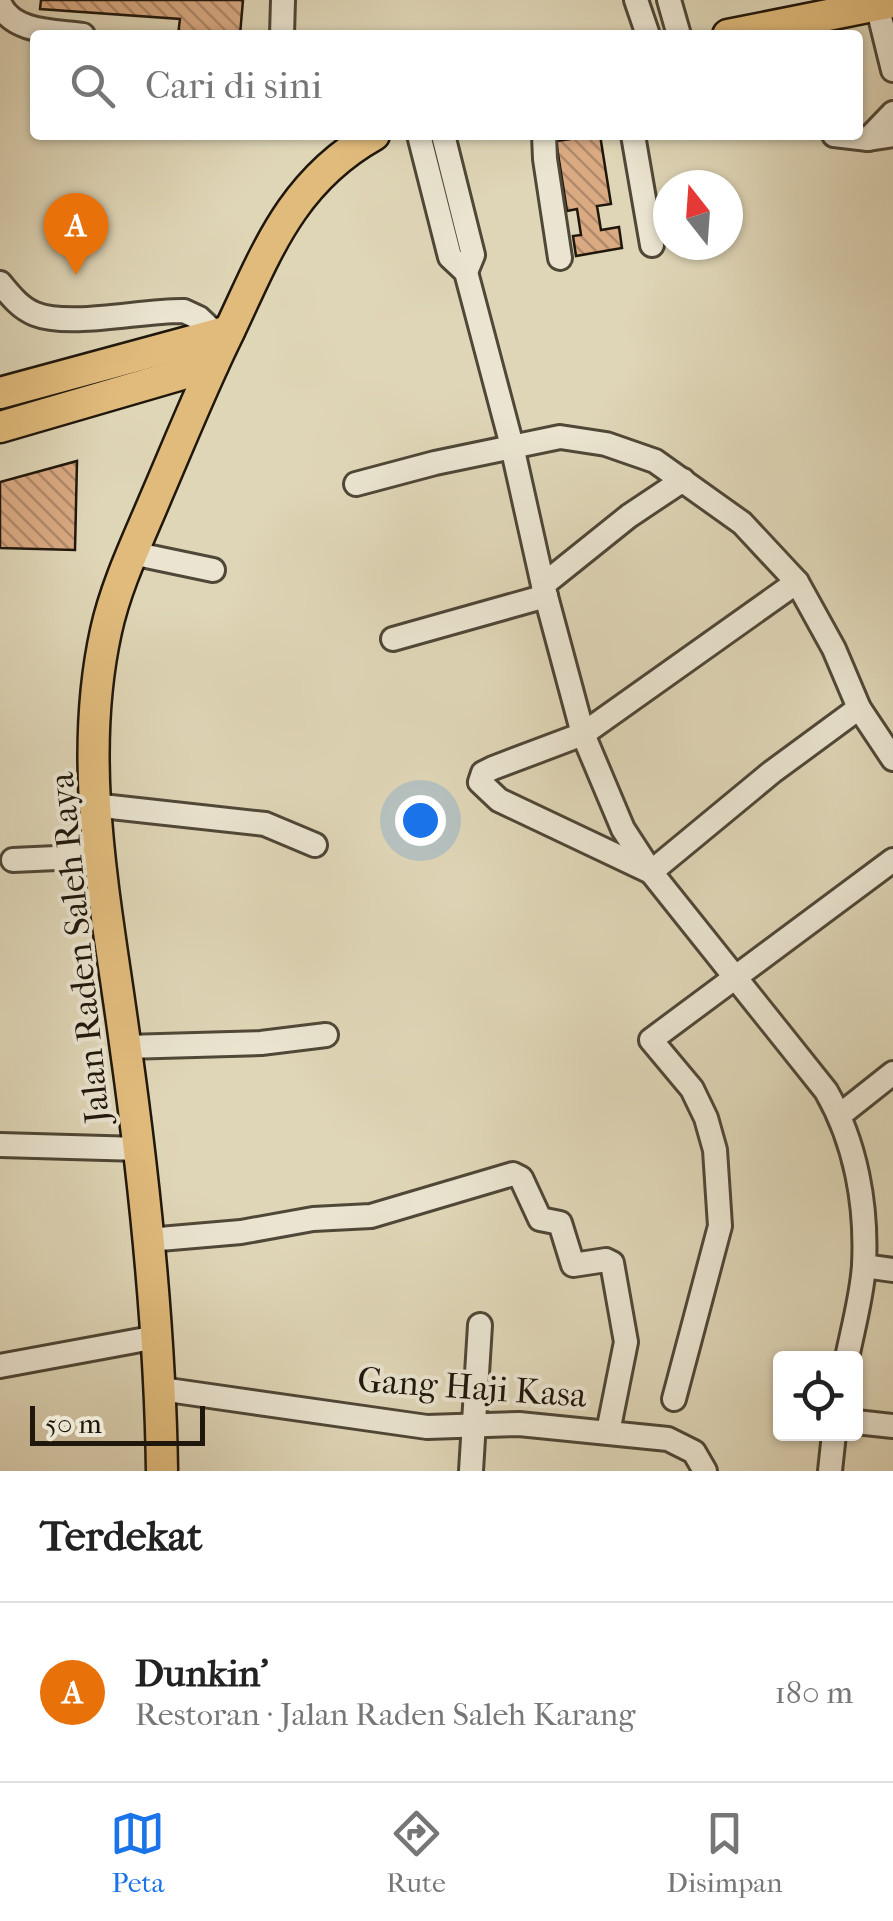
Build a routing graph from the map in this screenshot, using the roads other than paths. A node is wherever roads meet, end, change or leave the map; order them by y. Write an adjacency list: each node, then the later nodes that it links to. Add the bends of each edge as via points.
1 (283, 0): 7 (street)
2 (636, 0): 8 (street)
3 (669, 0): 9 (street)
4 (885, 3): 10 (main road); 11 (street)
5 (0, 4): 6 (street, via 12,21)
6 (48, 30)
7 (282, 30)
8 (646, 30)
9 (678, 30)
10 (775, 30)
11 (893, 70)
12 (893, 113): 15 (street)
13 (893, 135): 15 (street)
14 (863, 138): 15 (street)
15 (868, 138)
16 (365, 140): 25 (main road, Jalan Raden Saleh Raya, via 315,177 283,220)
17 (419, 140): 23 (street, via 450,257)
18 (444, 140): 23 (street, via 474,255)
19 (544, 140): 22 (street)
20 (634, 140): 21 (street)
21 (652, 245)
22 (560, 258)
23 (466, 272): 29 (street)
24 (0, 283): 25 (street, via 35,314 60,320 184,311)
25 (223, 333): 26 (main road, Jalan Raden Saleh Raya); 27 (main road)
26 (212, 366): 28 (main road); 32 (main road, Jalan Raden Saleh Raya)
27 (2, 390): 28 (street)
28 (8, 424)
29 (512, 446): 30 (street, via 560,437 606,444 655,461); 31 (street); 35 (street)
30 (683, 480): 34 (street, via 742,523); 35 (street, via 629,516)
31 (356, 484)
32 (132, 553): 33 (street); 40 (main road, Jalan Raden Saleh Raya, via 106,630)
33 (213, 570)
34 (797, 582): 37 (street); 38 (street)
35 (544, 590): 36 (street); 38 (street)
36 (393, 639)
37 (859, 708): 39 (street); 45 (street)
38 (583, 734): 45 (street); 45 (street, via 492,768 480,782 499,800)
39 (893, 759)
40 (93, 805): 41 (street, via 265,824); 42 (main road, Jalan Raden Saleh Raya)
41 (314, 845)
42 (100, 856): 43 (street); 48 (main road, Jalan Raden Saleh Raya)
43 (13, 860)
44 (893, 860): 46 (street)
45 (650, 872): 46 (street)
46 (735, 977): 50 (street); 61 (street, via 651,1040 692,1089 706,1118 720,1226)
47 (326, 1035): 48 (street)
48 (126, 1047): 52 (main road, Jalan Raden Saleh Raya)
49 (890, 1078): 50 (street)
50 (840, 1115): 54 (street, via 856,1162)
51 (0, 1145): 52 (street)
52 (140, 1149): 53 (main road, Jalan Raden Saleh Raya)
53 (148, 1240): 57 (main road, Jalan Raden Saleh Raya); 65 (street, via 370,1216 506,1175 521,1178 540,1219 560,1222 574,1265 612,1263 626,1342)
54 (864, 1266): 55 (street); 58 (street)
55 (893, 1270)
56 (480, 1325): 63 (street)
57 (156, 1337): 59 (street); 60 (main road, Jalan Raden Saleh Raya)
58 (848, 1351)
59 (0, 1366)
60 (161, 1389): 63 (street, Gang Haji Kasa, via 426,1427); 67 (main road, Jalan Raden Saleh Raya)
61 (674, 1398)
62 (863, 1423): 64 (street)
63 (476, 1426): 65 (street, Gang Haji Kasa); 68 (street)
64 (893, 1426)
65 (608, 1432): 69 (street, Gang Haji Kasa, via 686,1446)
66 (833, 1441): 70 (street)
67 (162, 1471)
68 (471, 1471)
69 (706, 1471)
70 (830, 1471)

